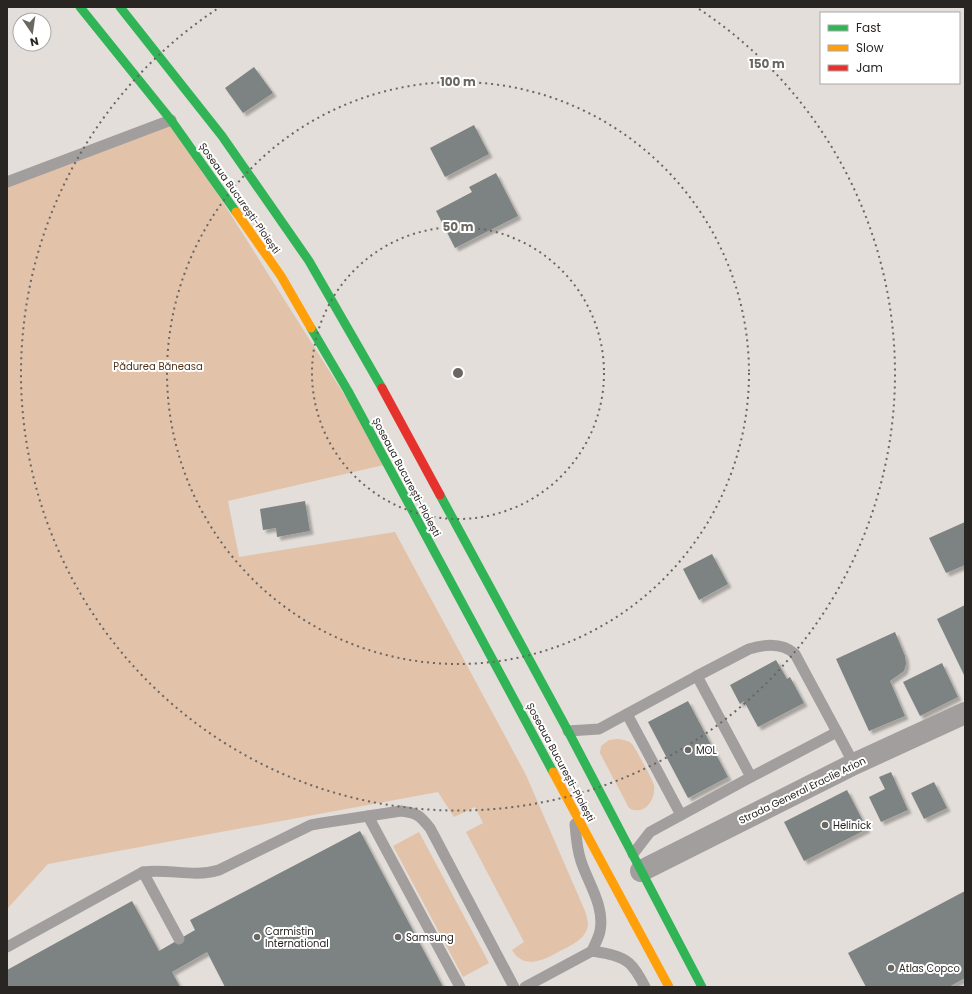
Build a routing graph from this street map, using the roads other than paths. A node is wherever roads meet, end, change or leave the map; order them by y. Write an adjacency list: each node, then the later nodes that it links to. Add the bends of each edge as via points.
1 (80, 7): 3 (highway, Șoseaua București-Ploiești)
2 (120, 7): 8 (highway, Șoseaua București-Ploiești, via 222,136 309,261 378,381)
3 (171, 120): 4 (lane); 12 (highway, Șoseaua București-Ploiești, via 281,276 352,397)
4 (7, 182)
5 (697, 676): 7 (lane); 9 (lane, via 749,649 758,646 781,646 795,654); 11 (lane)
6 (965, 713): 10 (street, Strada General Eraclie Arion)
7 (627, 714): 8 (lane, via 599,729); 13 (lane)
8 (568, 731): 15 (highway, Șoseaua București-Ploiești)
9 (837, 732): 10 (lane); 11 (lane)
10 (854, 764): 15 (street, Strada General Eraclie Arion)
11 (751, 778): 13 (lane)
12 (572, 806): 19 (lane, via 580,859 601,915 600,932); 24 (highway, Șoseaua București-Ploiești)
13 (681, 815): 15 (lane, via 650,832)
14 (368, 816): 16 (lane, via 310,825 209,873); 20 (lane); 21 (lane, via 402,811 419,815 430,828)
15 (637, 863): 25 (highway, Șoseaua București-Ploiești)
16 (142, 872): 17 (lane); 18 (lane)
17 (179, 940)
18 (7, 947)
19 (592, 951): 22 (lane); 23 (lane, via 612,955 629,963)
20 (460, 987)
21 (514, 987)
22 (525, 987)
23 (645, 987)
24 (669, 987)
25 (702, 987)

